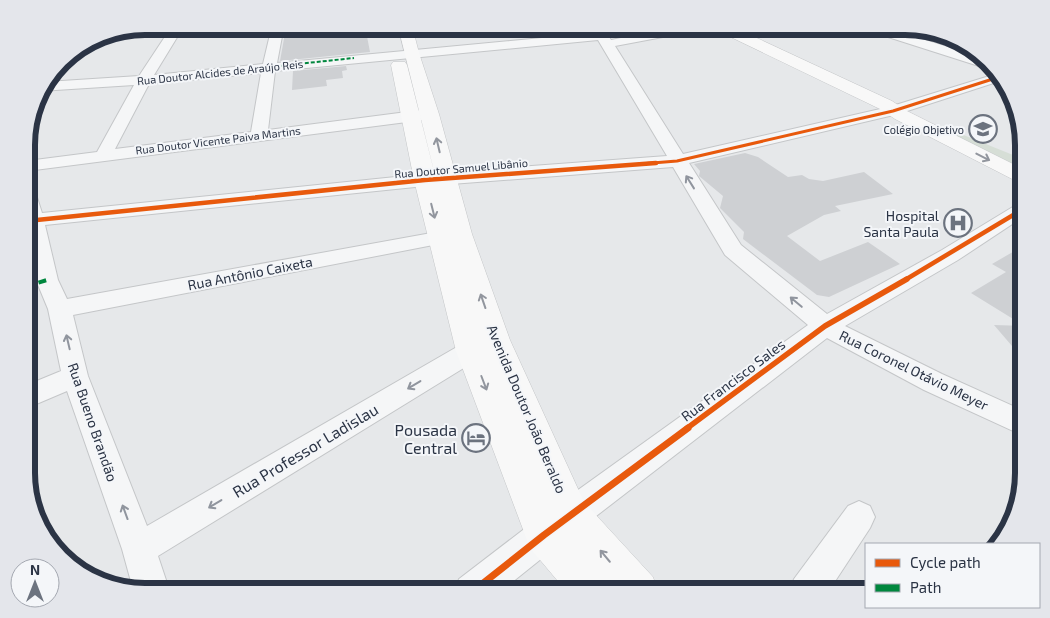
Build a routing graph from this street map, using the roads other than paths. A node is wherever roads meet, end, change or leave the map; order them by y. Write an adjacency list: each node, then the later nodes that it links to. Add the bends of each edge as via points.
1 (172, 35): 10 (street)
2 (276, 35): 8 (street)
3 (602, 35): 6 (street, Rua Doutor Alcides de Araújo Reis); 18 (street, Rua Coronel Otávio Meyer)
4 (738, 35): 12 (street)
5 (898, 35): 7 (street)
6 (404, 44): 8 (street, Rua Doutor Alcides de Araújo Reis, via 354,58); 13 (street, Avenida Doutor João Beraldo)
7 (974, 60)
8 (269, 67): 10 (street, Rua Doutor Alcides de Araújo Reis); 15 (street)
9 (993, 79): 12 (street, Rua Doutor Samuel Libânio)
10 (144, 80): 11 (street, Rua Doutor Alcides de Araújo Reis); 17 (street)
11 (52, 86)
12 (893, 108): 14 (street); 18 (street, Rua Doutor Samuel Libânio)
13 (420, 115): 15 (street, Rua Doutor Vicente Paiva Martins); 21 (street, Avenida Doutor João Beraldo)
14 (954, 135): 16 (street); 20 (street, one-way to 20)
15 (260, 136): 17 (street, Rua Doutor Vicente Paiva Martins)
16 (1015, 153)
17 (104, 154): 19 (street, Rua Doutor Vicente Paiva Martins)
18 (677, 161): 21 (street, Rua Doutor Samuel Libânio); 28 (street, Rua Coronel Otávio Meyer, one-way to 18, via 733,250)
19 (35, 165)
20 (1015, 172)
21 (435, 179): 23 (street, Rua Doutor Samuel Libânio); 24 (street, Avenida Doutor João Beraldo)
22 (1015, 215): 28 (street, Rua Francisco Sales)
23 (35, 219)
24 (450, 236): 27 (street, Rua Antônio Caixeta); 29 (street, Avenida Doutor João Beraldo)
25 (35, 265): 26 (street, Rua Bueno Brandão)
26 (37, 283): 27 (street, Rua Bueno Brandão)
27 (60, 308): 30 (street, Rua Bueno Brandão, one-way to 27)
28 (825, 326): 32 (street, Rua Coronel Otávio Meyer); 33 (street, Rua Francisco Sales)
29 (484, 346): 33 (street, Avenida Doutor João Beraldo); 35 (street, Avenida Doutor João Beraldo, one-way to 35); 36 (street, Rua Professor Ladislau, one-way to 36)
30 (75, 376): 31 (street); 36 (street, Rua Bueno Brandão, one-way to 30)
31 (35, 394)
32 (1015, 420)
33 (571, 515): 35 (street, Rua Francisco Sales); 40 (street, Avenida Doutor João Beraldo, one-way to 33)
34 (859, 516): 41 (street)
35 (544, 535): 38 (street, Rua Francisco Sales); 39 (street, Avenida Doutor João Beraldo)
36 (139, 550): 37 (street, Rua Bueno Brandão)
37 (149, 583)
38 (483, 583)
39 (586, 583)
40 (629, 583)
41 (812, 583)

